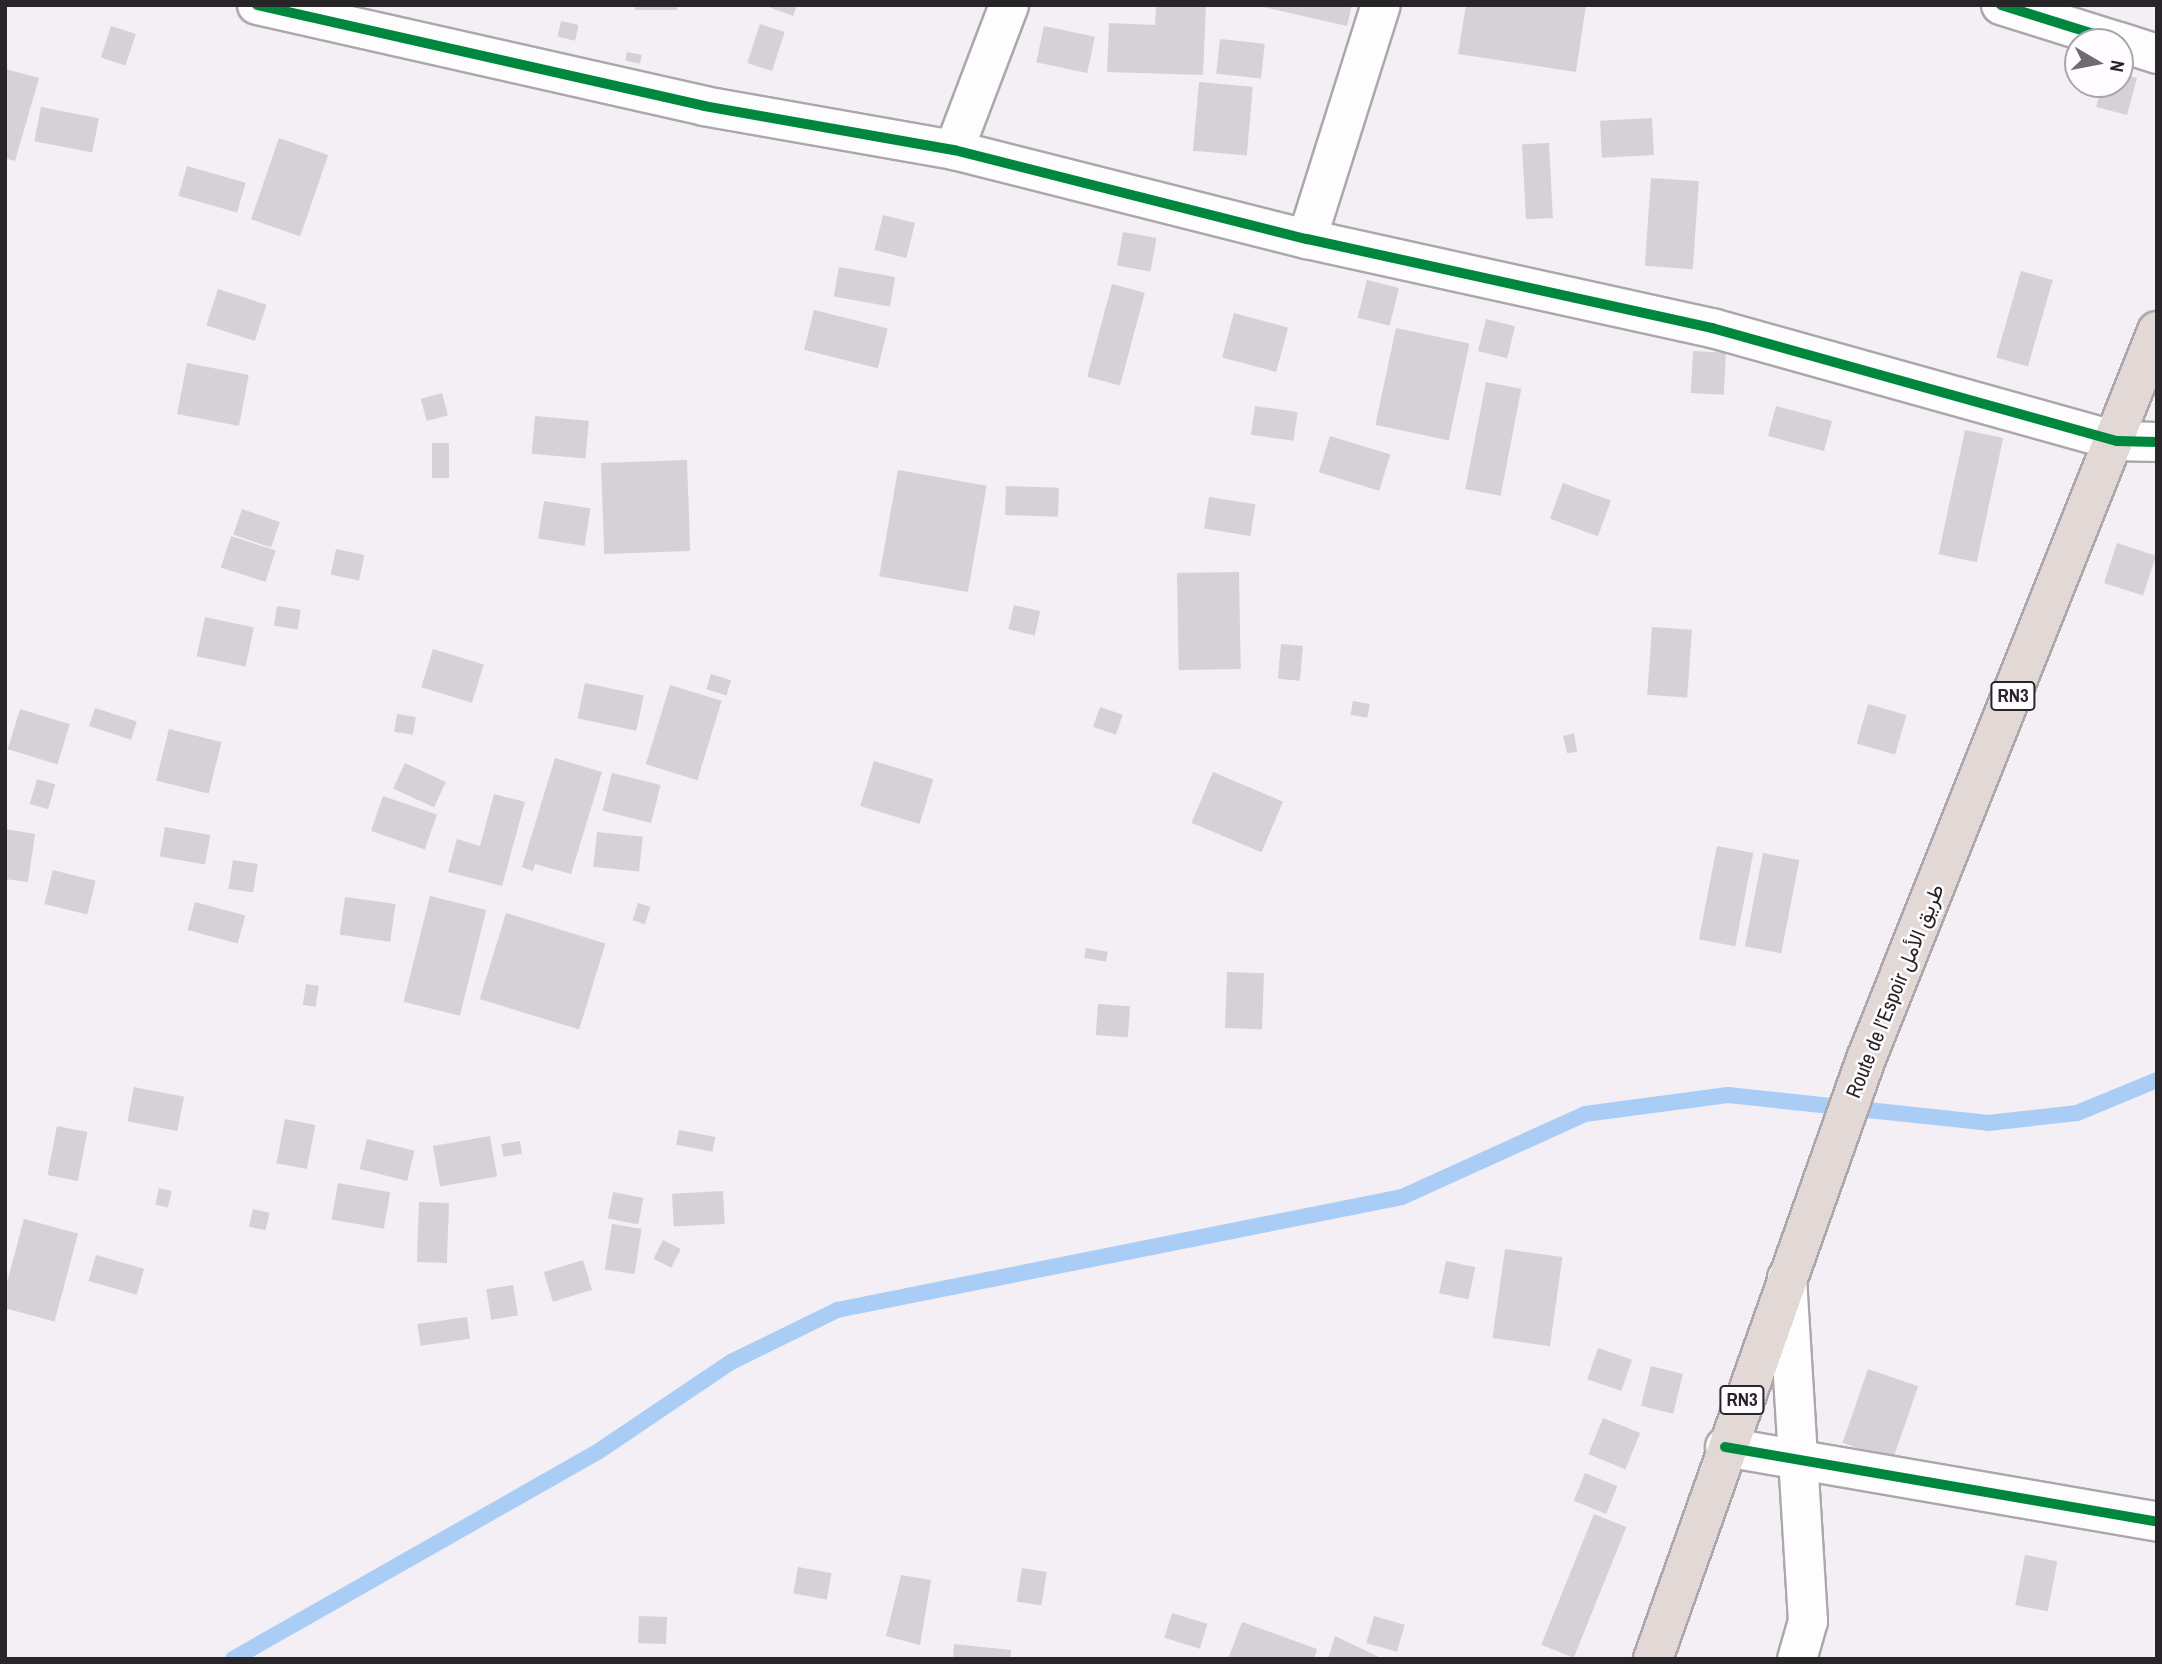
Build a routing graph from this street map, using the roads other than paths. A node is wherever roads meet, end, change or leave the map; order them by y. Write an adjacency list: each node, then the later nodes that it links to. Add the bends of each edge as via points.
1 (257, 5): 8 (street, via 704,106)
2 (1009, 5): 8 (street)
3 (1381, 5): 9 (street)
4 (2001, 5): 5 (street)
5 (2075, 28)
6 (2134, 47): 7 (street)
7 (2157, 54)
8 (954, 150): 9 (street)
9 (1307, 239): 11 (street, via 1712,328)
10 (2157, 331): 11 (highway, Route de l’Espoir طريق الأمل / RN3)
11 (2117, 441): 12 (street); 13 (highway, Route de l’Espoir طريق الأمل / RN3, via 1866,1059)
12 (2157, 442)
13 (1787, 1272): 14 (highway, Route de l’Espoir طريق الأمل / RN3); 15 (street)
14 (1725, 1447): 15 (street); 17 (highway, Route de l’Espoir طريق الأمل / RN3)
15 (1799, 1458): 16 (street); 18 (street, via 1808,1621)
16 (2157, 1522)
17 (1653, 1659)
18 (1797, 1659)

